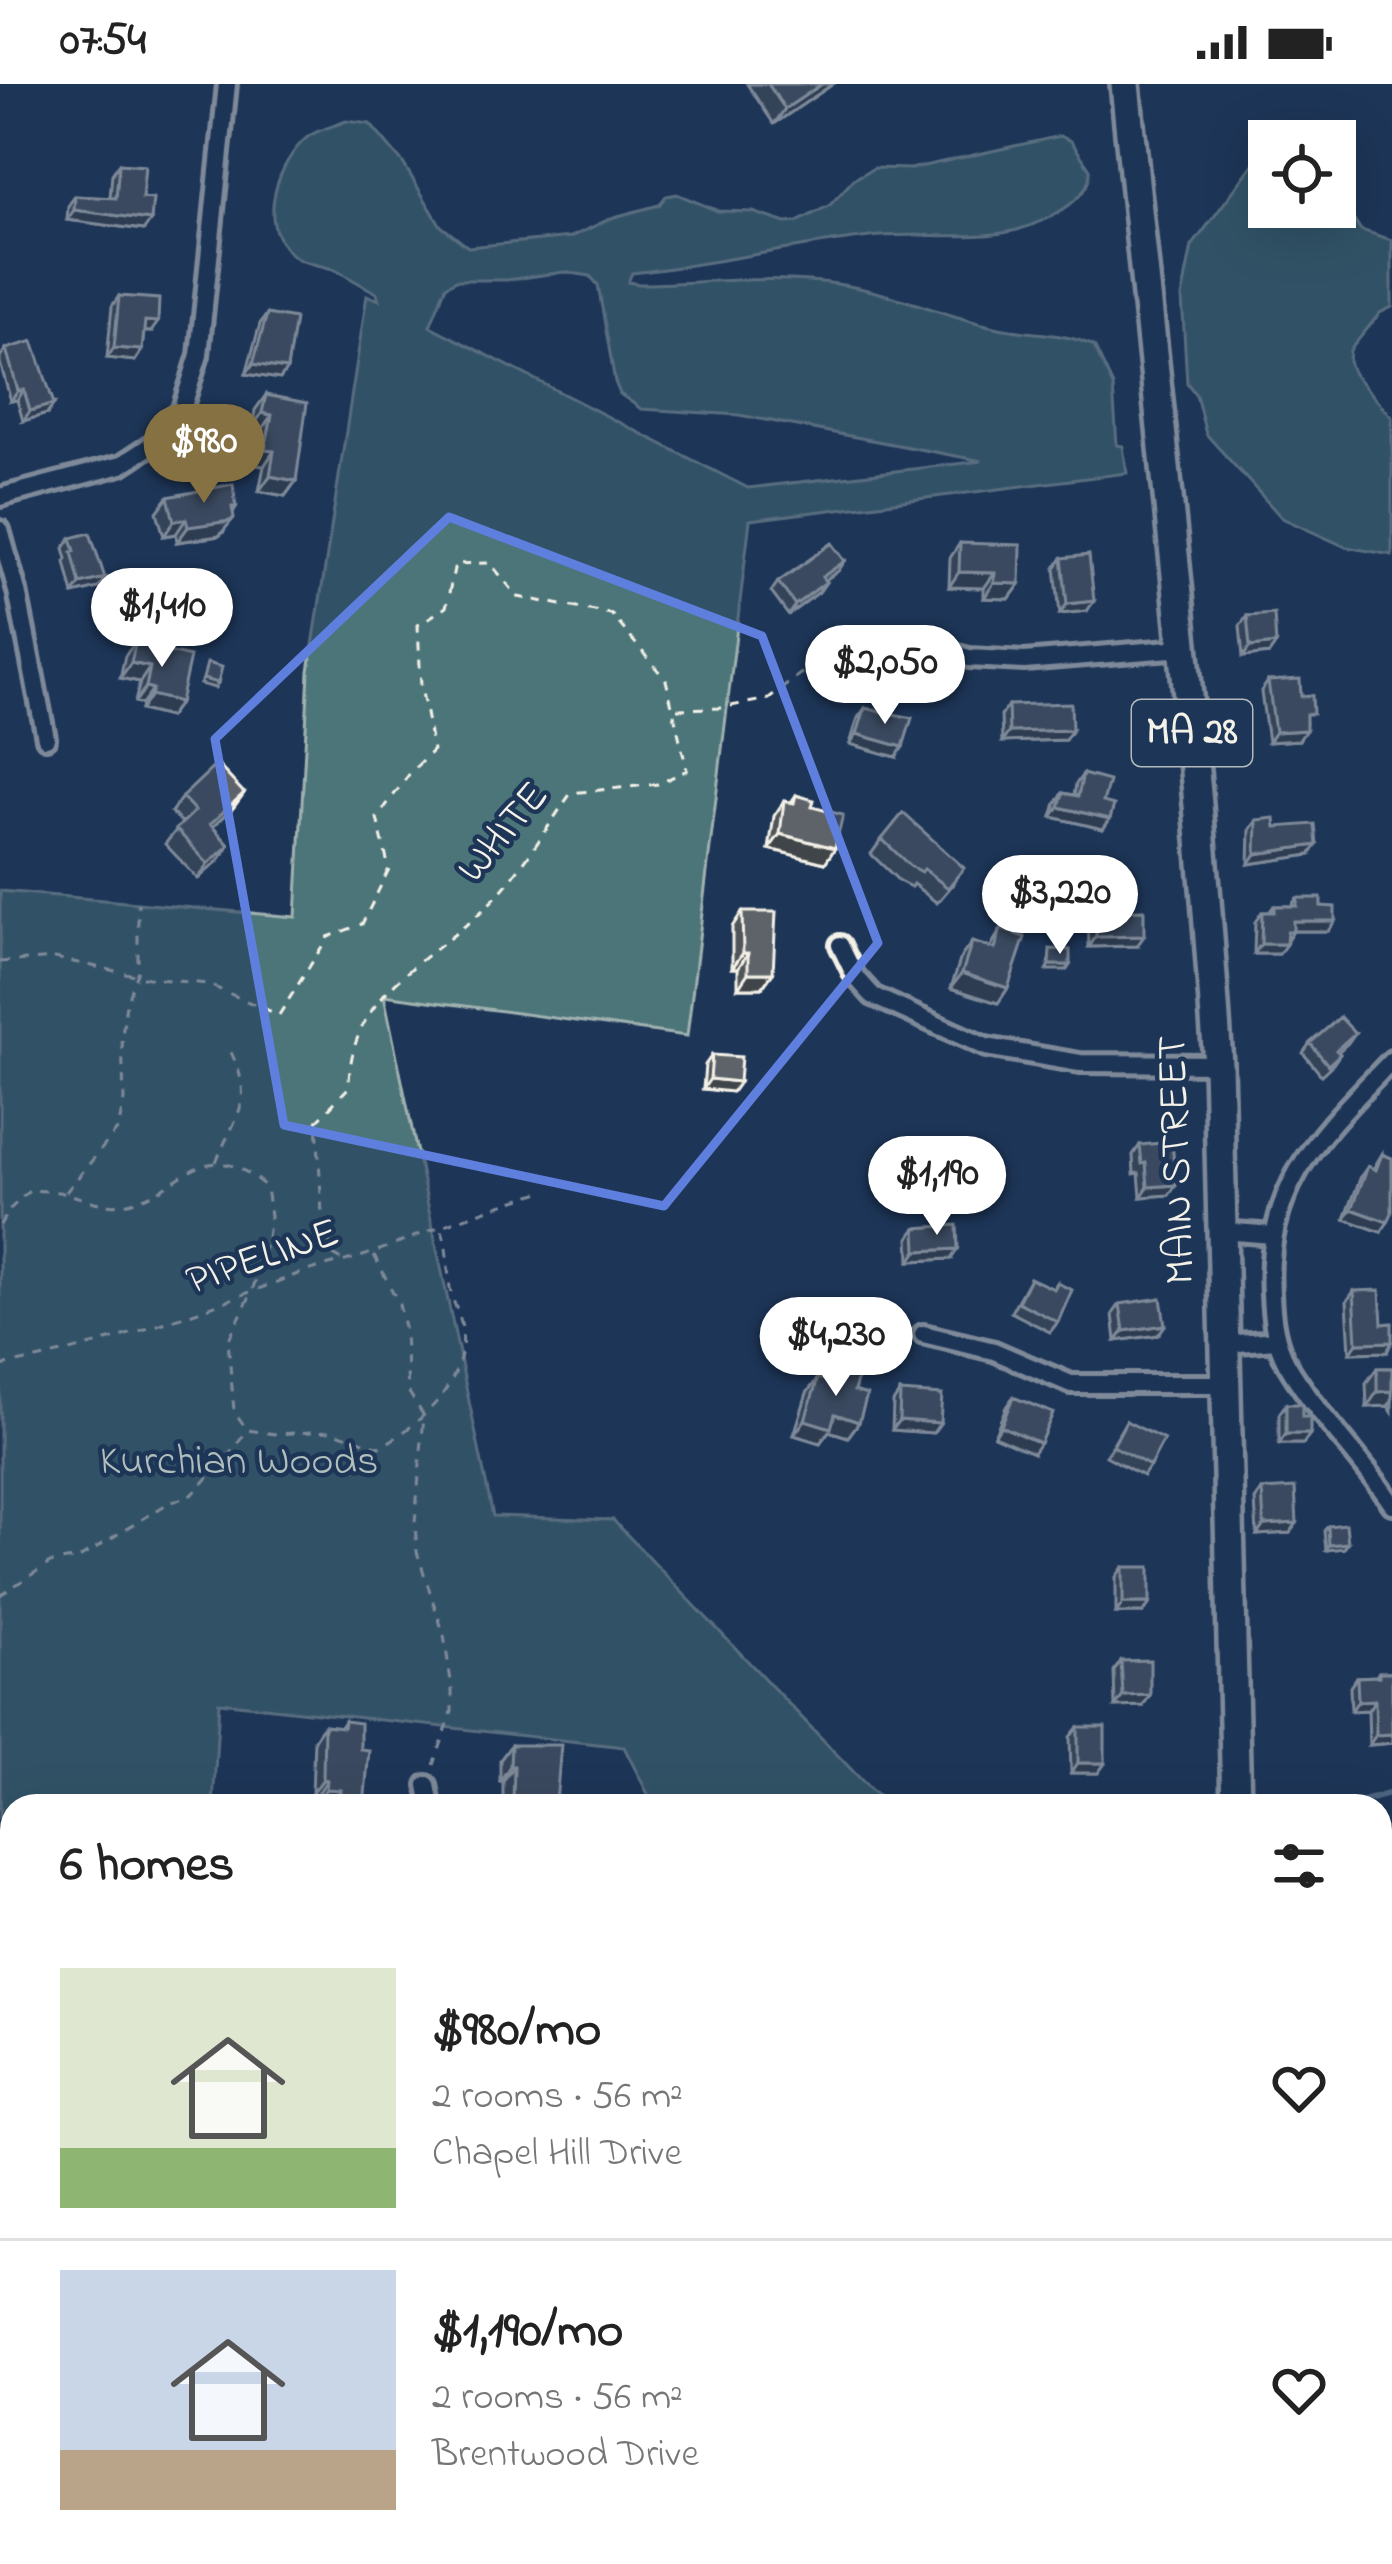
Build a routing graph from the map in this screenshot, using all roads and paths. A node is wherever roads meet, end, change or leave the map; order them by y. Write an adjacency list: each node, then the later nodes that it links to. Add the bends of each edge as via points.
1 (227, 84): 3 (street, via 199,356 182,409 156,442 122,465)
2 (1125, 84): 6 (main road, MAIN STREET / MA 28)
3 (0, 497)
4 (0, 530): 9 (street)
5 (891, 637): 6 (street, via 969,658 1024,661)
6 (1183, 648): 16 (main road, MAIN STREET / MA 28)
7 (852, 656): 8 (path, via 800,674 769,699)
8 (675, 709): 13 (path, WHITE, via 666,680 611,614 518,597 490,563 455,564 446,607 418,625 433,750 377,818 389,869 362,925 328,937 279,1015 207,984); 27 (path, WHITE, via 687,770 658,784 572,793 500,894 389,984 349,1055 349,1088 317,1120 322,1214 333,1256)
9 (46, 738)
10 (138, 902): 13 (path)
11 (840, 945): 16 (street, via 873,996 986,1047 1080,1064)
12 (0, 962): 13 (path, WHITE, via 56,958)
13 (137, 975): 19 (path, via 126,1003 118,1129)
14 (230, 1050): 17 (path, via 246,1091)
15 (1392, 1060): 25 (street, via 1303,1159)
16 (1218, 1064): 24 (main road, MAIN STREET / MA 28)
17 (215, 1163): 19 (path, via 118,1205); 28 (path, via 243,1166 266,1186 270,1216)
18 (541, 1192): 22 (path, PIPELINE)
19 (65, 1193): 21 (path, via 30,1190)
20 (0, 1205): 21 (path)
21 (8, 1210): 23 (path)
22 (440, 1224): 26 (path, PIPELINE); 34 (path, via 462,1325 459,1363)
23 (0, 1225)
24 (1222, 1232): 25 (street); 31 (main road, MAIN STREET / MA 28)
25 (1273, 1235): 30 (street)
26 (373, 1253): 27 (path, PIPELINE); 34 (path, via 399,1304 408,1391)
27 (344, 1261): 28 (path, PIPELINE)
28 (252, 1292): 32 (path, PIPELINE, via 88,1348); 35 (path, via 228,1341 234,1411)
29 (923, 1334): 33 (street, via 1079,1385)
30 (1276, 1340): 31 (street); 36 (street, via 1328,1424)
31 (1225, 1344): 33 (main road, MAIN STREET / MA 28)
32 (0, 1366)
33 (1226, 1384): 40 (main road, MAIN STREET / MA 28)
34 (424, 1416): 35 (path, via 380,1447 330,1431); 38 (path, via 417,1552 452,1688)
35 (247, 1430): 37 (path, via 194,1493)
36 (1391, 1500)
37 (0, 1594)
38 (427, 1785): 39 (street)
39 (429, 1794)
40 (1236, 1794)

